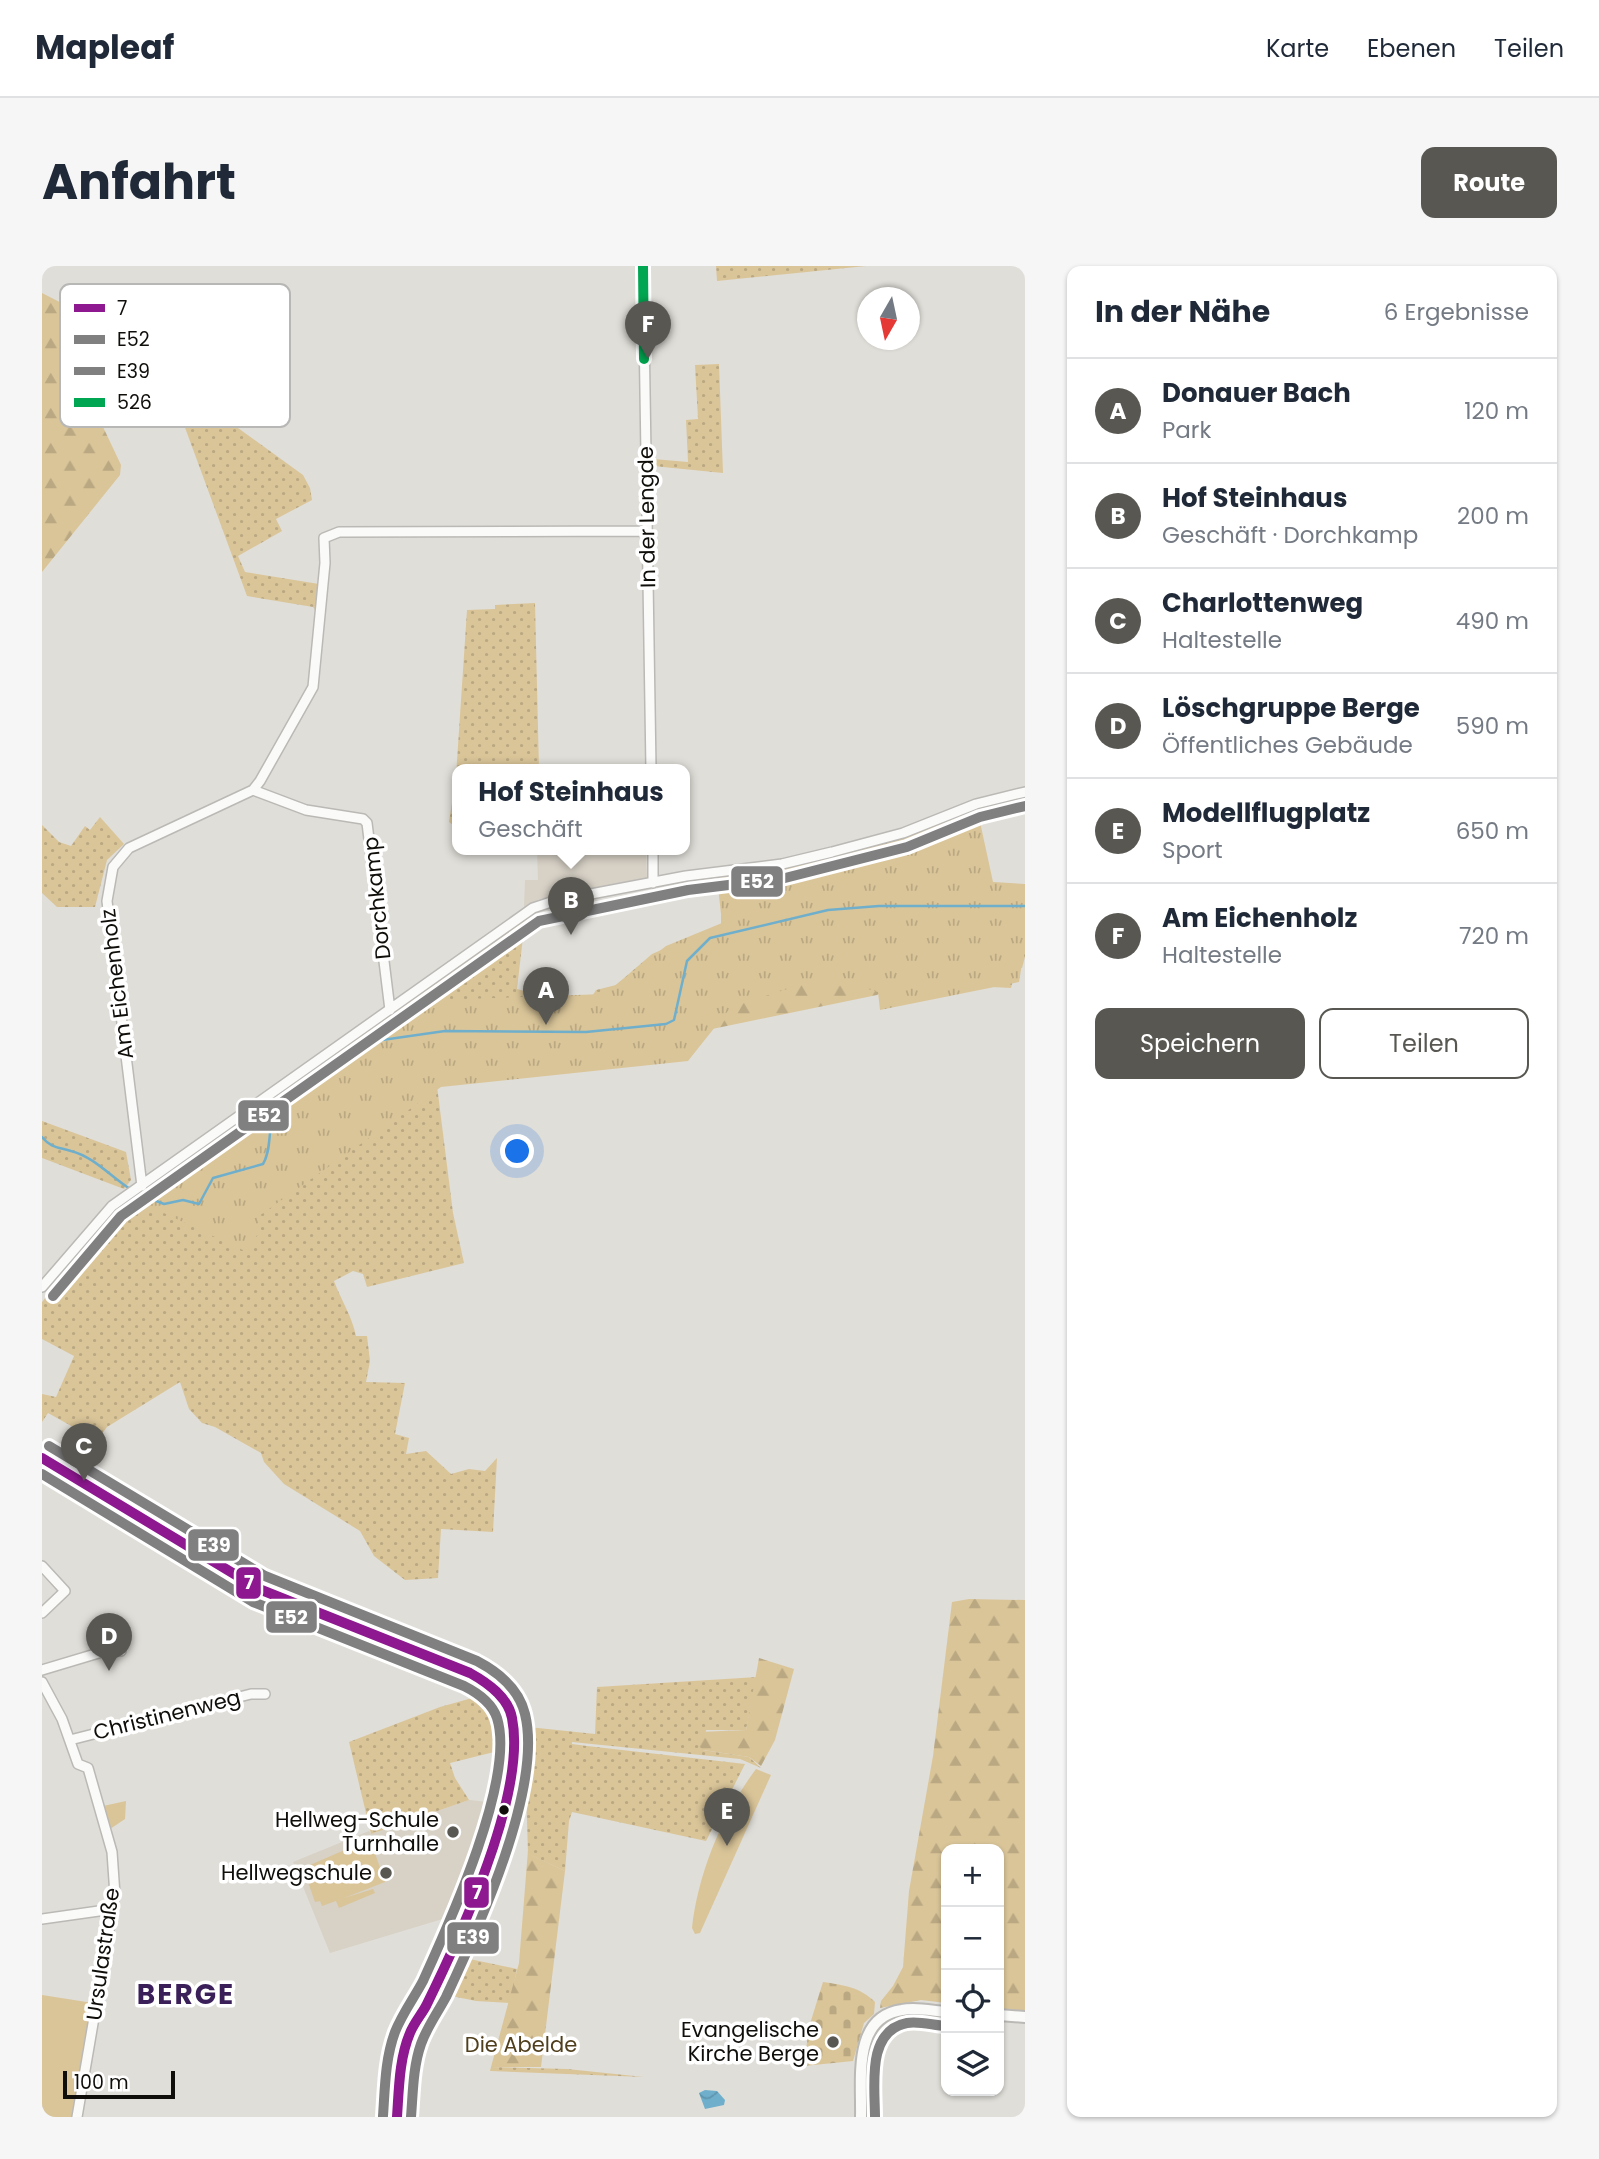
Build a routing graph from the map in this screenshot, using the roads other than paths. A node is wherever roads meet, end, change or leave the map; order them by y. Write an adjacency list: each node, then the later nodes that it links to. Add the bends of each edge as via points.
1 (643, 266): 2 (street, In der Lengde)
2 (647, 531): 3 (street, In der Lengde); 4 (street, via 327,535 313,687)
3 (651, 764)
4 (253, 790): 8 (street, Dorchkamp, via 306,810 367,823); 9 (street, Am Eichenholz, via 130,848 118,858 109,880 110,936)
5 (1025, 792): 7 (street, via 832,852)
6 (653, 855): 7 (street)
7 (653, 883): 8 (street, via 542,904)
8 (390, 1010): 9 (street)
9 (136, 1189): 10 (street, via 96,1223)
10 (42, 1287)
11 (42, 1458): 25 (street, via 248,1583 470,1673 492,1686 508,1706 514,1746 499,1827 428,2002 411,2031 401,2067)
12 (42, 1566): 13 (street, via 65,1591)
13 (42, 1612)
14 (121, 1651): 15 (street, via 112,1648)
15 (42, 1670)
16 (42, 1682): 18 (street, Ursulastraße)
17 (265, 1694): 18 (street, Christinenweg)
18 (70, 1740): 19 (street, Ursulastraße, via 78,1764 88,1768 112,1852)
19 (113, 1909): 20 (street); 24 (street, Ursulastraße)
20 (42, 1919)
21 (941, 2012): 26 (street, via 904,2009 887,2013 873,2024 863,2054)
22 (1004, 2015): 23 (street)
23 (1025, 2017)
24 (77, 2117)
25 (397, 2117)
26 (861, 2117)

